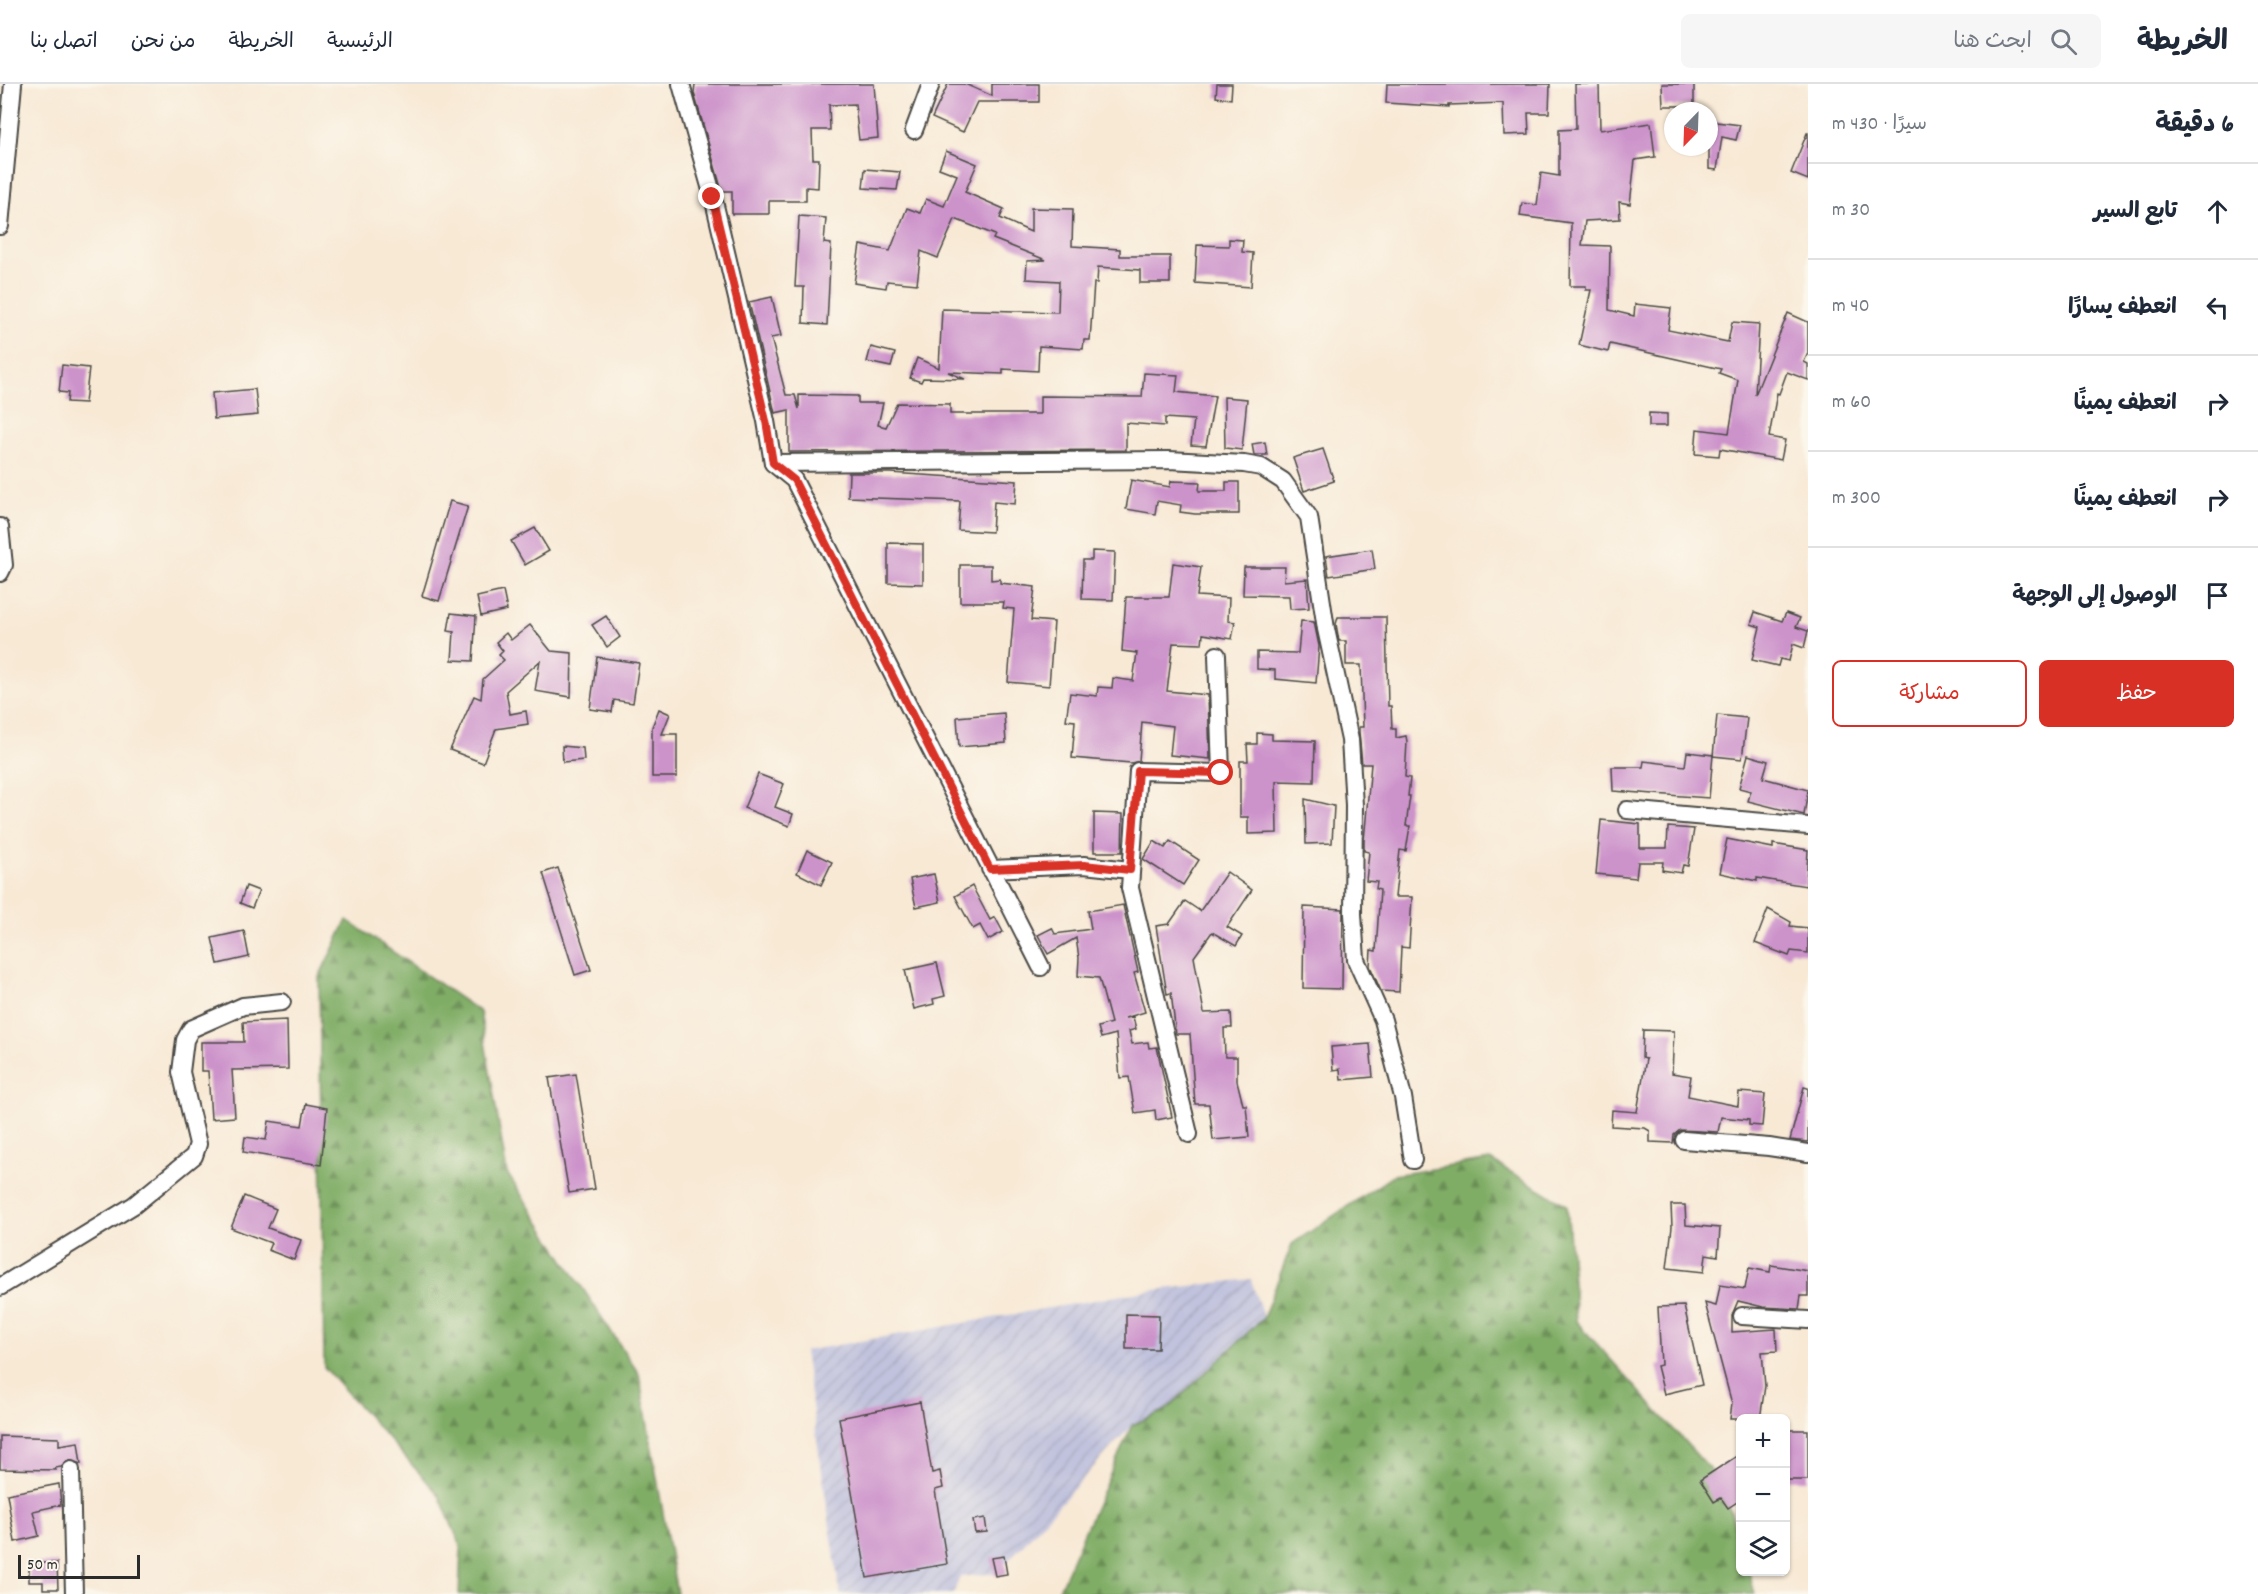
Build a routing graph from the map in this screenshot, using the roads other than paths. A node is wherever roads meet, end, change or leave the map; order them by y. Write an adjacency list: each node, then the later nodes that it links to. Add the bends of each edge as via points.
1 (13, 84): 5 (street)
2 (681, 84): 6 (street, via 712,197)
3 (931, 84): 4 (street)
4 (914, 130)
5 (0, 226)
6 (773, 463): 12 (street, via 794,480); 19 (street, via 1169,460 1261,467 1283,481 1309,517 1326,629 1350,740 1356,960 1383,1020 1403,1097)
7 (0, 527): 8 (street, via 4,565)
8 (0, 573)
9 (1217, 655): 13 (street, via 1221,773 1138,771)
10 (1627, 810): 11 (street)
11 (1808, 826)
12 (990, 869): 13 (street, via 1084,865); 14 (street)
13 (1130, 870): 16 (street, via 1130,888)
14 (1041, 967)
15 (282, 1002): 20 (street, via 243,1006 191,1029 181,1052 181,1072 198,1144 194,1156 134,1205)
16 (1189, 1134)
17 (1684, 1140): 18 (street)
18 (1808, 1153)
19 (1413, 1160)
20 (0, 1287)
21 (1742, 1316): 22 (street)
22 (1808, 1320)
23 (70, 1470): 24 (street)
24 (74, 1594)

